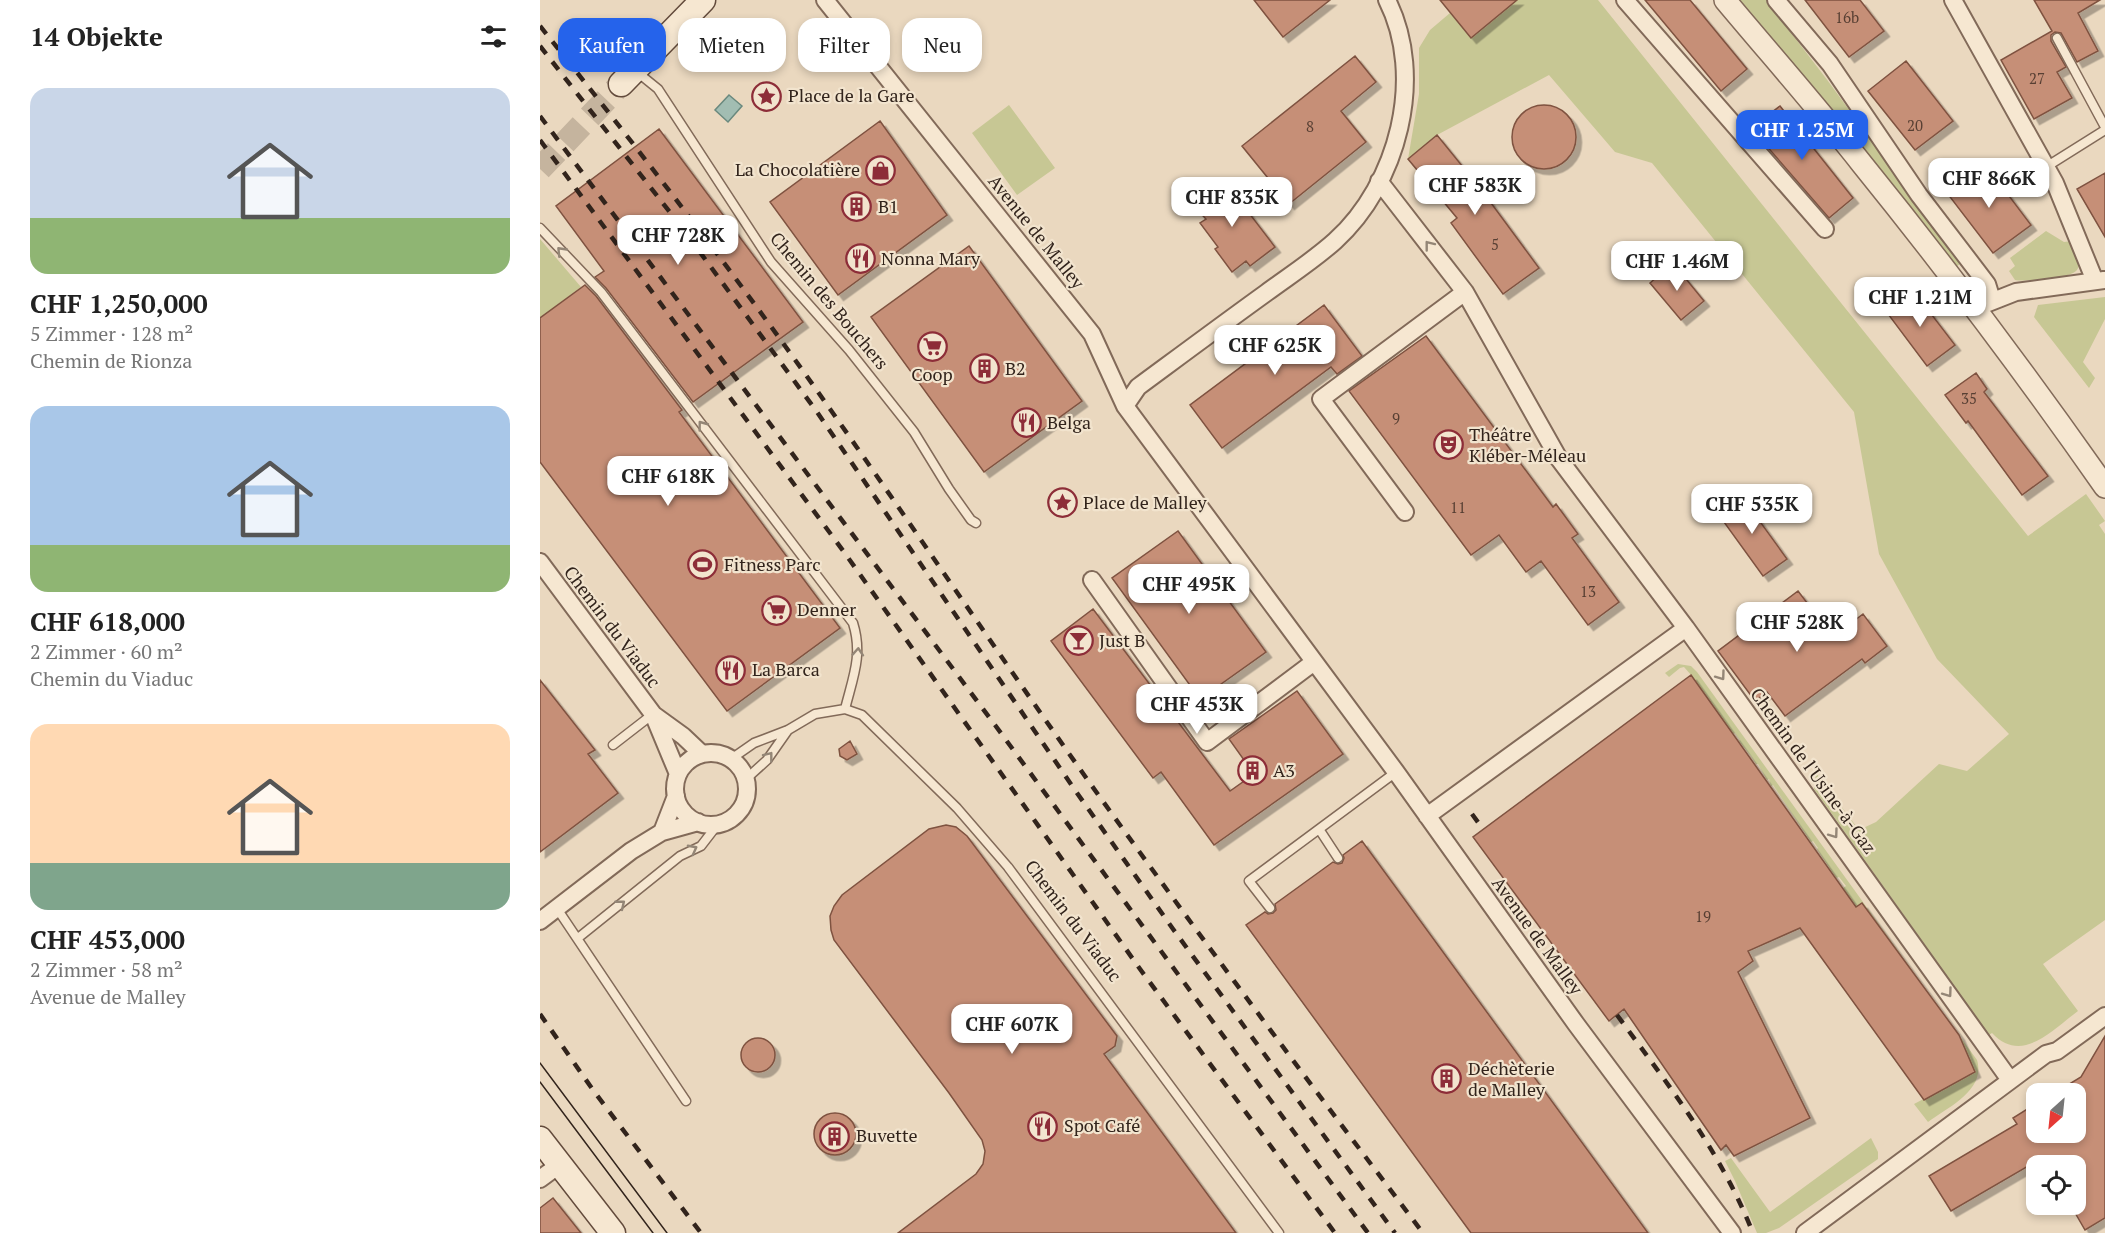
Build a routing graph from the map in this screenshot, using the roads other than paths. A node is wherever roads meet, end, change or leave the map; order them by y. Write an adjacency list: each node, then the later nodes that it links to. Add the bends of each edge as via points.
1 (703, 0): 9 (main road)
2 (825, 0): 18 (street, Avenue de Malley, via 1092,334)
3 (1387, 0): 12 (street, via 1402,47 1406,80 1396,144)
4 (1625, 0): 14 (street)
5 (1725, 0): 17 (street)
6 (1776, 0): 17 (street, via 1830,64 1919,195 1987,284)
7 (1953, 0): 11 (street)
8 (2057, 38): 10 (lane)
9 (628, 77): 21 (lane, Chemin des Bouchers, via 658,89 771,262 849,350 914,432)
10 (2105, 129): 11 (lane)
11 (2046, 167): 15 (street)
12 (1379, 181): 16 (street, Chemin de l'Usine-à-Gaz, one-way to 12); 18 (street, via 1366,204 1335,241 1138,387)
13 (540, 228): 26 (lane, one-way to 13, via 858,658 859,640 854,623 601,292)
14 (1825, 229)
15 (2100, 281): 17 (street, via 2016,292)
16 (1465, 292): 20 (street, via 1321,399); 24 (street, Chemin de l'Usine-à-Gaz, via 1559,459)
17 (1983, 305): 19 (street)
18 (1125, 406): 25 (street, Avenue de Malley)
19 (2105, 487)
20 (1405, 512)
21 (976, 523)
22 (540, 562): 27 (street, Chemin du Viaduc)
23 (1092, 580): 25 (street, via 1207,742)
24 (1686, 628): 36 (street); 47 (street, Chemin de l'Usine-à-Gaz, one-way to 47)
25 (1314, 662): 32 (street, Avenue de Malley)
26 (845, 708): 28 (lane, via 815,714); 54 (lane, Chemin du Viaduc, via 862,716 949,800 1008,867)
27 (653, 714): 29 (lane); 30 (street, Chemin du Viaduc); 33 (street, Chemin du Viaduc)
28 (788, 729): 31 (lane, via 754,743); 34 (lane, one-way to 28, via 767,760)
29 (613, 745)
30 (702, 754): 31 (street, via 722,754); 33 (street, via 692,758)
31 (731, 759): 34 (street)
32 (1396, 772): 36 (street, Avenue de Malley); 39 (lane)
33 (678, 774): 35 (street)
34 (746, 780): 38 (street, via 742,808)
35 (676, 796): 37 (street, via 680,807); 40 (street)
36 (1427, 816): 52 (street, Avenue de Malley)
37 (698, 822): 38 (street); 40 (street)
38 (718, 824): 45 (lane, one-way to 38, via 680,856 701,846)
39 (1319, 829): 41 (lane); 43 (lane, via 1249,881)
40 (662, 832): 42 (street)
41 (1338, 858)
42 (556, 907): 44 (street); 45 (lane)
43 (1270, 908)
44 (540, 921)
45 (578, 938): 48 (lane)
46 (2105, 1016): 47 (street)
47 (2010, 1080): 55 (street)
48 (686, 1101)
49 (540, 1139): 50 (main road)
50 (559, 1165): 51 (street); 53 (main road)
51 (540, 1179)
52 (1731, 1232)
53 (613, 1233)
54 (1279, 1233)
55 (1805, 1233)

